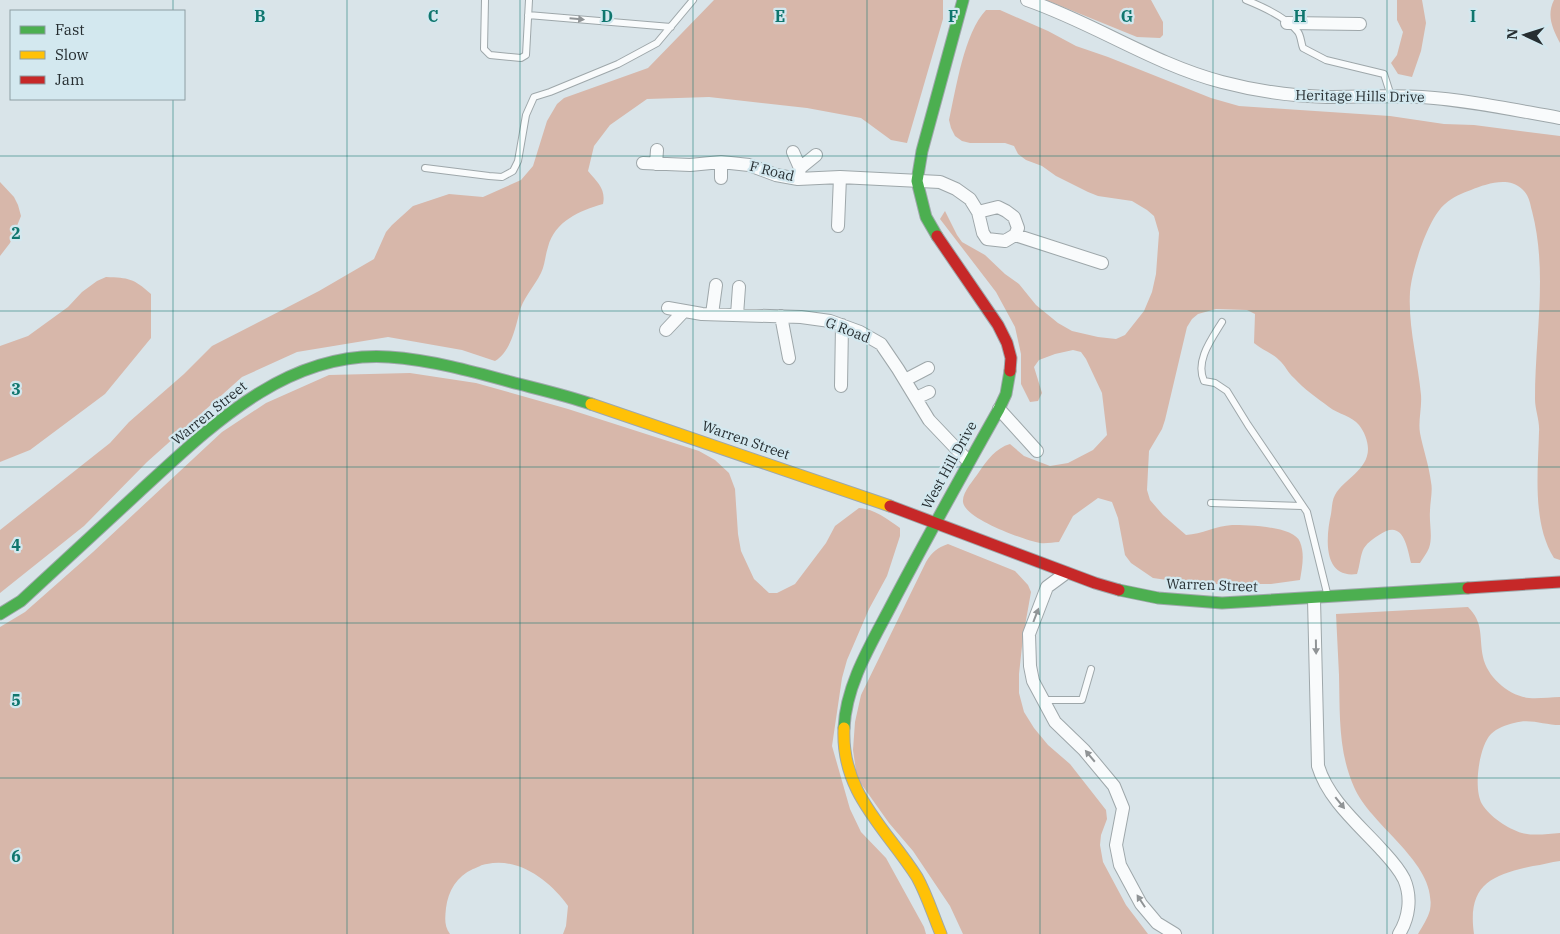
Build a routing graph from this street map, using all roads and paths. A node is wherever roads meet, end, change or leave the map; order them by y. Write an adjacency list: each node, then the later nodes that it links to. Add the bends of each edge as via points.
1 (485, 0): 7 (lane, via 484,49 490,55 521,58 526,55)
2 (529, 0): 7 (lane)
3 (694, 0): 10 (lane)
4 (964, 0): 21 (street, West Hill Drive, via 922,151)
5 (1027, 0): 11 (street, Heritage Hills Drive, via 1158,59 1222,82 1325,97)
6 (1246, 0): 8 (lane)
7 (528, 15): 10 (lane, one-way to 10)
8 (1287, 23): 9 (street); 11 (lane, via 1299,33 1302,48 1326,60 1384,74)
9 (1360, 24)
10 (671, 27): 17 (lane, via 657,43 618,64 534,97 526,115 518,161 512,171 502,177)
11 (1391, 96): 12 (street, Heritage Hills Drive, via 1449,99)
12 (1560, 118)
13 (657, 150): 16 (street, F Road, via 650,163 689,170)
14 (793, 152): 18 (street)
15 (816, 155): 18 (street)
16 (720, 162): 18 (street, F Road, via 749,165 776,175); 20 (street)
17 (425, 168)
18 (799, 173): 19 (street, F Road)
19 (840, 177): 21 (street, F Road, via 867,173); 23 (street)
20 (721, 178)
21 (917, 181): 22 (street, F Road, via 940,182 956,189 970,199); 42 (street, West Hill Drive, via 926,217 936,235 1007,343 1011,358 1009,376 1006,394)
22 (978, 212): 24 (street, via 987,239 1005,241); 24 (street, via 998,207 1006,211 1014,217 1018,228)
23 (838, 226)
24 (1015, 235): 25 (street)
25 (1102, 263)
26 (716, 285): 30 (street)
27 (739, 287): 31 (street)
28 (668, 308): 29 (street, G Road)
29 (684, 311): 30 (street, G Road); 35 (street)
30 (712, 314): 31 (street, G Road)
31 (737, 315): 32 (street, G Road)
32 (781, 316): 34 (street, G Road); 36 (street)
33 (1222, 322): 46 (lane, via 1206,347 1200,372 1204,381 1215,383 1227,391)
34 (842, 325): 38 (street, G Road, via 881,344); 39 (street)
35 (666, 330)
36 (789, 358)
37 (928, 368): 38 (street)
38 (905, 380): 41 (street, G Road)
39 (841, 386)
40 (929, 392): 41 (street)
41 (916, 398): 44 (street, G Road, via 929,420)
42 (998, 408): 43 (street); 44 (street, West Hill Drive)
43 (1037, 451)
44 (968, 461): 47 (street, West Hill Drive)
45 (1211, 503): 46 (lane)
46 (1302, 506): 50 (lane, via 1307,512)
47 (935, 521): 48 (street, Warren Street); 52 (street, Warren Street, via 575,399 448,365 396,358 363,358 315,367 246,400 202,434 21,601); 55 (street, West Hill Drive, via 864,659 847,703 843,726 844,750 860,798 918,879)
48 (1066, 573): 51 (street, Warren Street, via 1125,591 1191,602); 54 (street, one-way to 48, via 1033,681 1029,634 1047,587)
49 (1560, 582): 50 (street, Warren Street)
50 (1328, 598): 51 (street, Warren Street)
51 (1314, 599): 57 (street, one-way to 57, via 1318,766 1322,779 1338,803 1396,865 1405,880 1409,902 1406,922)
52 (0, 614)
53 (1091, 669): 54 (lane, via 1082,700)
54 (1044, 700): 56 (street, one-way to 54, via 1157,923 1141,904 1120,865 1116,845 1123,808 1114,786 1055,722)
55 (941, 934)
56 (1176, 934)
57 (1399, 934)

